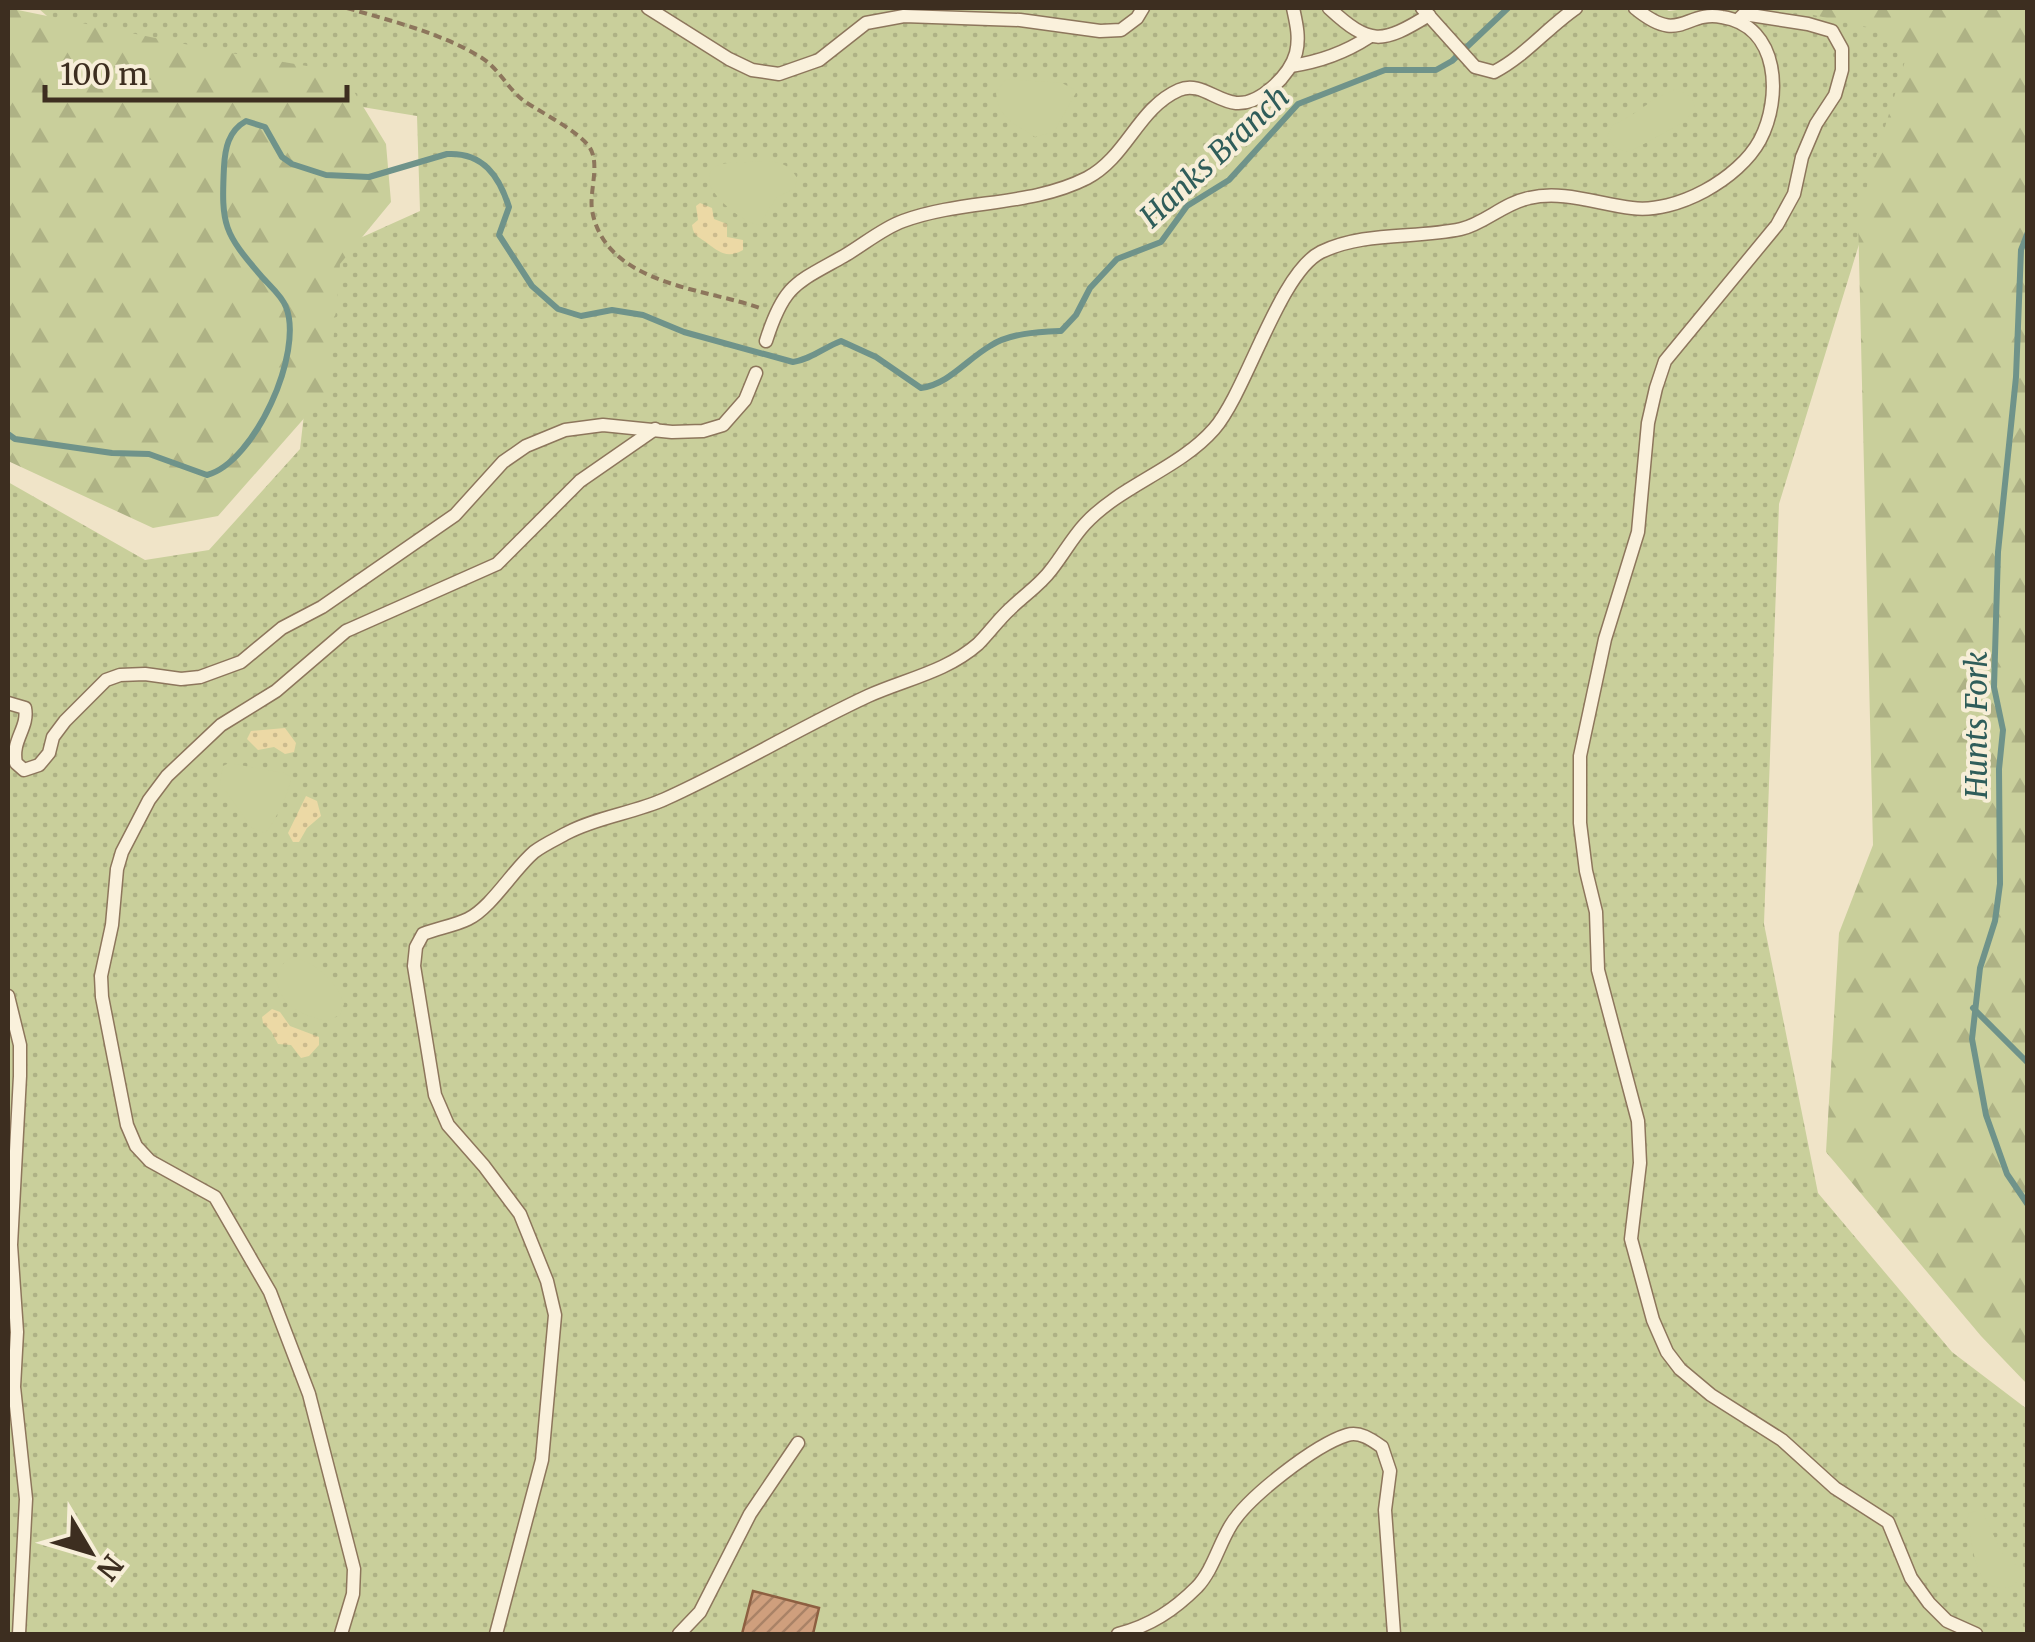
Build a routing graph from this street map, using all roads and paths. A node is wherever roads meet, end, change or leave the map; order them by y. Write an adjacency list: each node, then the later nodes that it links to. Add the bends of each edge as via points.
1 (347, 8): 12 (path, via 481,57 518,97 588,144 595,160 592,213 624,260 657,280)
2 (648, 8): 3 (lane, via 729,59 779,74 819,60 866,23 904,16 1100,31 1121,30)
3 (1143, 8)
4 (1293, 8): 11 (lane, via 1298,32)
5 (1329, 8): 10 (lane)
6 (1576, 8): 8 (lane, via 1494,72 1475,67)
7 (1635, 8): 9 (lane, via 1674,28 1715,15)
8 (1426, 11): 10 (lane, via 1407,29)
9 (1738, 20): 21 (lane, via 1765,46 1774,78 1772,109 1758,144 1731,174 1655,209 1527,198 1468,228 1396,234 1318,253 1289,288 1214,428 1086,523 1049,574 957,660 828,715 665,799 572,830 536,850 470,918 423,934 414,966 435,1095 448,1125 520,1214 556,1314 542,1460); 25 (lane, via 1762,16 1832,31 1842,49 1842,70 1776,225 1665,361 1648,423 1638,532 1580,756 1580,823 1596,912 1598,970 1638,1122 1631,1239 1653,1320 1680,1370 1888,1522 1928,1603 1947,1622)
10 (1369, 38): 11 (lane)
11 (1291, 66): 12 (lane, via 1265,94 1240,104 1185,87 1161,99 1112,160 1059,191 901,221 802,277)
12 (775, 317): 13 (lane)
13 (766, 341)
14 (756, 373): 15 (lane, via 723,426)
15 (655, 429): 16 (lane, via 565,430 526,446 502,462 455,515 240,662 200,677 106,680 65,720 39,765 24,770 16,763 13,748 26,718 24,708); 20 (lane, via 580,481 496,564 346,632 276,691 221,725 166,776 117,870 101,976 127,1124 150,1160 215,1197 270,1292 313,1408 354,1569)
16 (8, 703)
17 (8, 996): 19 (lane, via 20,1045 10,1245 26,1499)
18 (798, 1443): 22 (lane, via 750,1514 700,1612)
19 (19, 1634)
20 (341, 1634)
21 (496, 1634)
22 (679, 1634)
23 (1118, 1634): 24 (lane, via 1165,1616 1200,1584 1254,1496 1349,1434 1382,1447 1390,1471 1385,1510)
24 (1394, 1634)
25 (1976, 1634)

